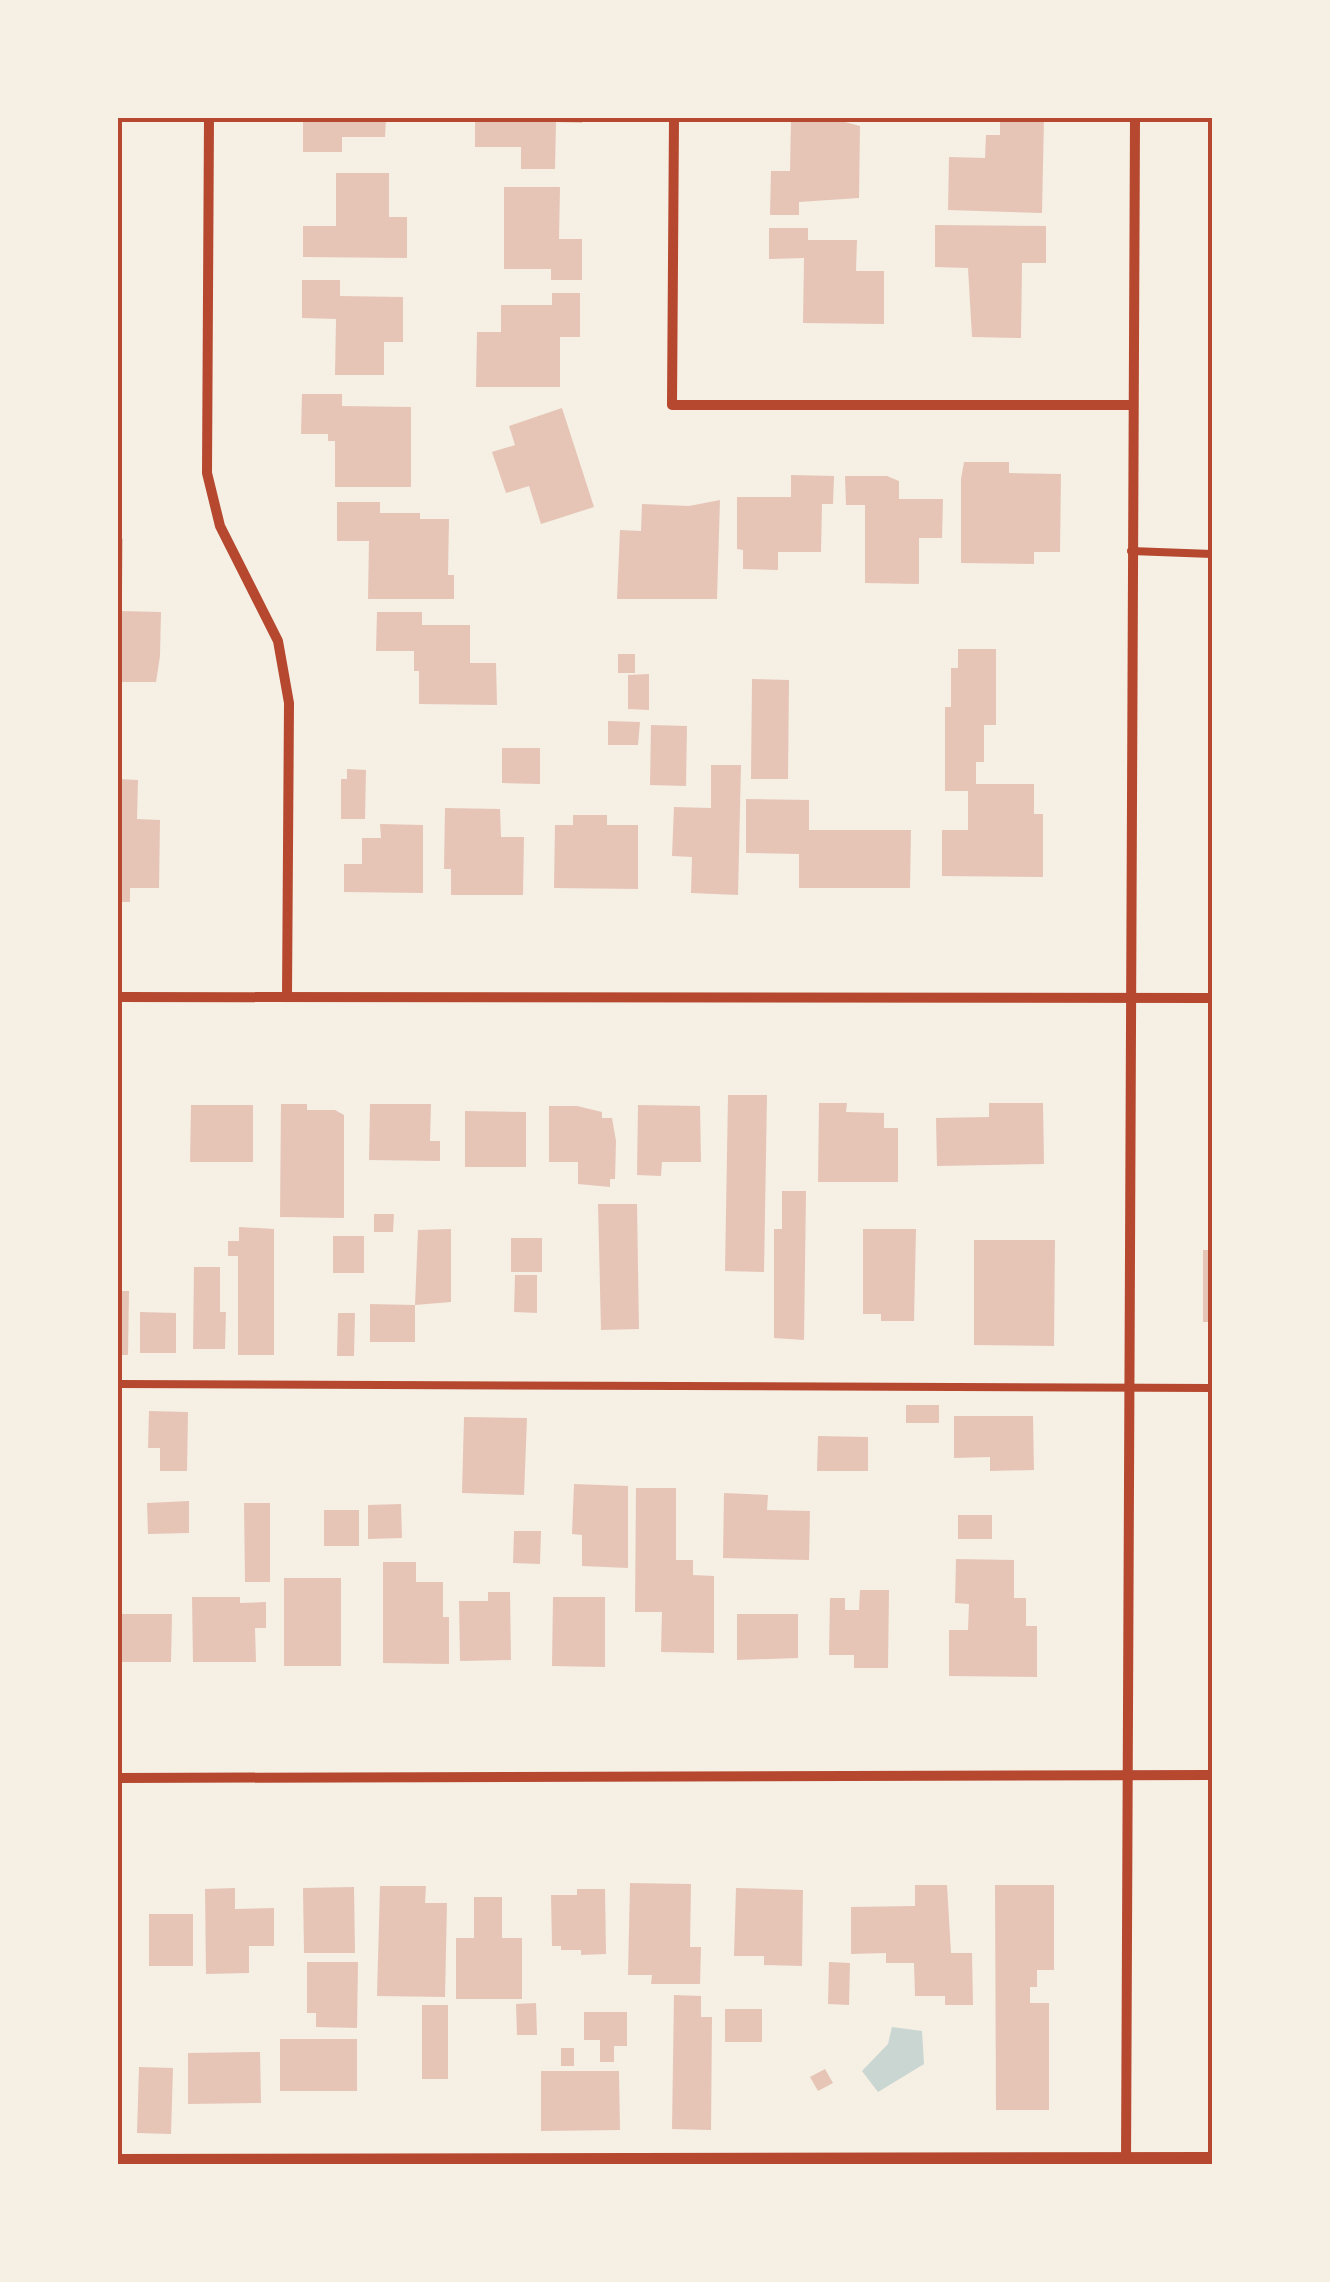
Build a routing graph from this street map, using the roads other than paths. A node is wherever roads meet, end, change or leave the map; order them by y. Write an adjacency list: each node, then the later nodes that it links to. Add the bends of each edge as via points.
1 (209, 118): 7 (street, via 206,472 220,526 278,642 289,703)
2 (674, 118): 4 (street, via 672,405)
3 (1135, 118): 4 (street)
4 (1131, 405): 5 (street)
5 (1131, 551): 6 (lane); 9 (street)
6 (1212, 554)
7 (287, 996): 8 (street); 9 (street)
8 (118, 997)
9 (1133, 998): 10 (street); 12 (street)
10 (1212, 998)
11 (118, 1384): 12 (lane)
12 (1131, 1388): 13 (lane); 14 (street)
13 (1212, 1388)
14 (1127, 1775): 15 (street); 16 (street); 19 (street)
15 (1212, 1775)
16 (118, 1778)
17 (1212, 2156): 19 (lane)
18 (118, 2158): 19 (lane)
19 (1126, 2160)

